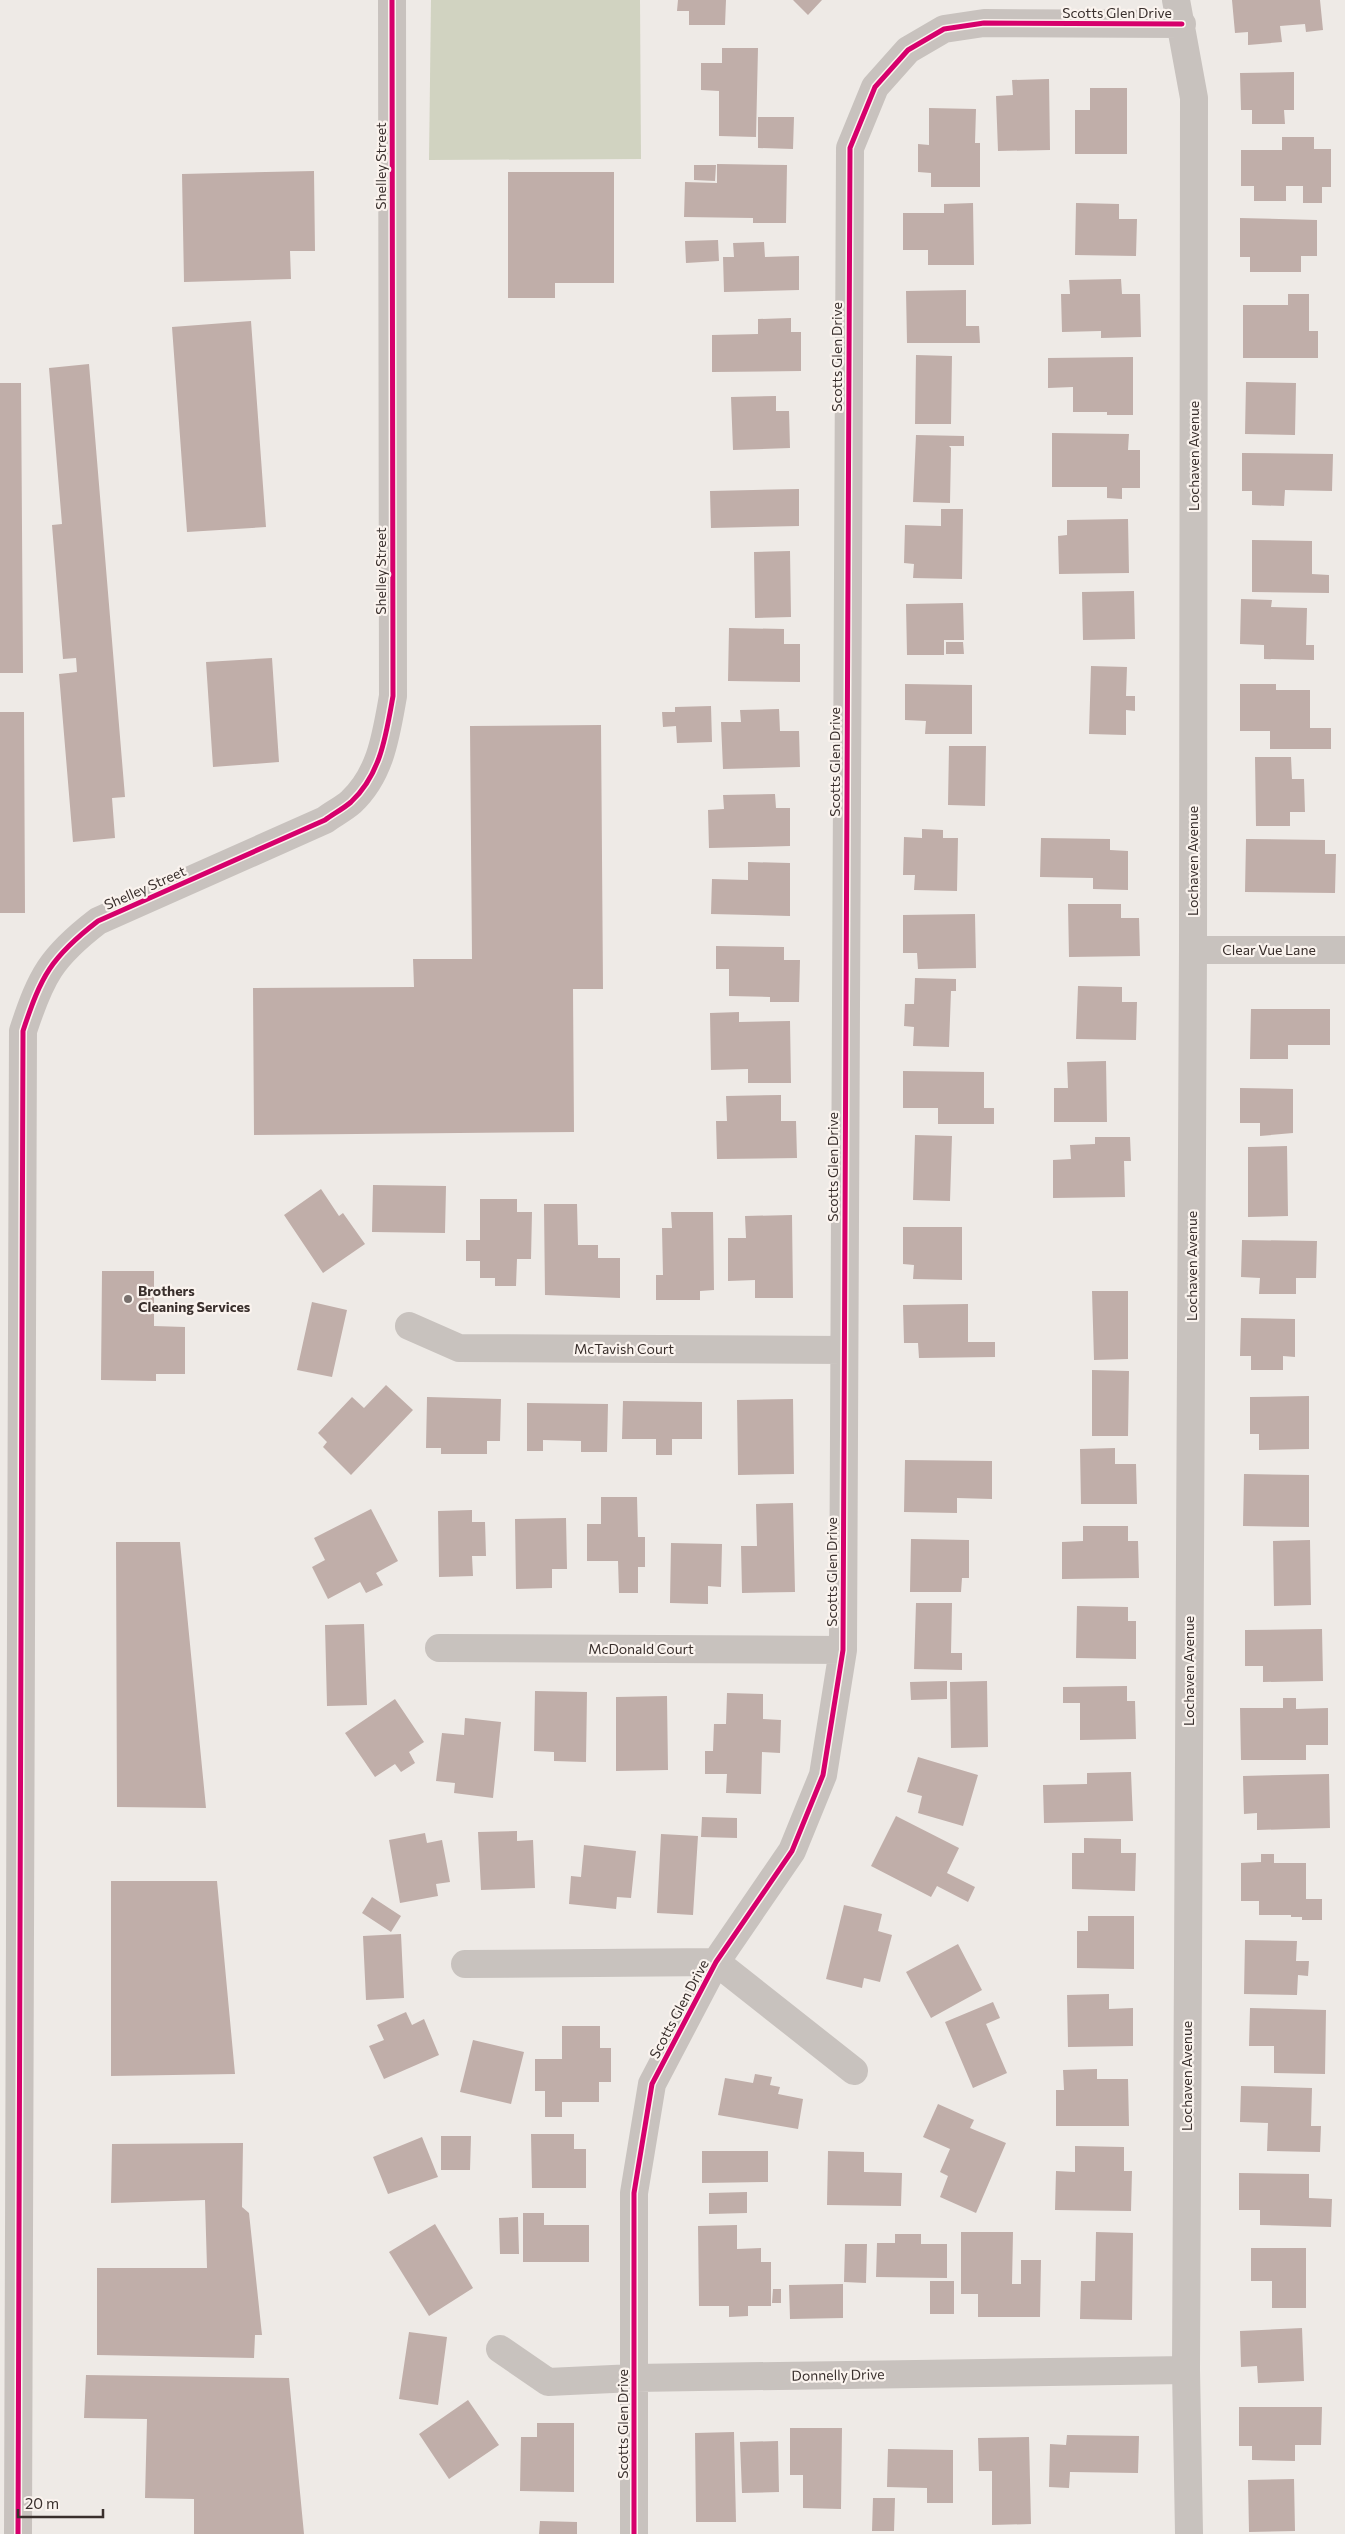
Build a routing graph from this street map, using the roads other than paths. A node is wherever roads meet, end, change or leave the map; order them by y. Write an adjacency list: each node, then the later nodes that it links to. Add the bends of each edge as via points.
1 (392, 0): 16 (street, Shelley Street, via 392,696 385,744 372,777 350,802 325,820 98,921 75,939 54,960 37,990 23,1032)
2 (1179, 12): 3 (street, Lochaven Avenue, via 1194,98); 6 (street, Scotts Glen Drive, via 984,23 944,29 908,50 875,87 850,148)
3 (1193, 950): 4 (street, Clear Vue Lane); 13 (street, Lochaven Avenue)
4 (1345, 950)
5 (409, 1326): 6 (street, McTavish Court, via 459,1348)
6 (844, 1350): 8 (street, Scotts Glen Drive)
7 (439, 1648): 8 (street, McDonald Court)
8 (842, 1650): 9 (street, Scotts Glen Drive, via 823,1775 792,1851)
9 (716, 1962): 10 (street); 11 (street); 14 (street, Scotts Glen Drive, via 652,2084 634,2193)
10 (465, 1964)
11 (854, 2071)
12 (500, 2349): 14 (street, Donnelly Drive, via 548,2382)
13 (1186, 2370): 14 (street, Donnelly Drive); 15 (street, Lochaven Avenue)
14 (634, 2378): 17 (street, Scotts Glen Drive)
15 (1189, 2533)
16 (18, 2534)
17 (634, 2534)

